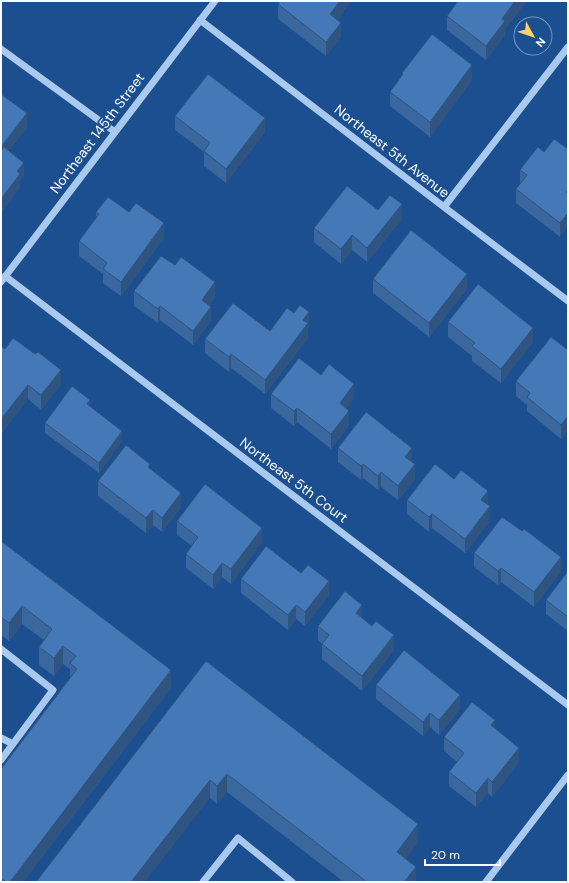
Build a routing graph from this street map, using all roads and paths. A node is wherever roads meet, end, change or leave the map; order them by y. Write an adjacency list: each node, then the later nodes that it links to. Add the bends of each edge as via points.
1 (215, 1): 2 (street, Northeast 145th Street)
2 (200, 20): 5 (street, Northeast 145th Street); 6 (street, Northeast 5th Avenue)
3 (568, 46): 6 (street)
4 (1, 48): 5 (street)
5 (115, 132): 7 (street, Northeast 145th Street)
6 (444, 207): 8 (street, Northeast 5th Avenue)
7 (3, 279): 10 (street, Northeast 5th Court)
8 (568, 301)
9 (1, 649): 12 (street, via 54,690)
10 (568, 705)
11 (1, 738): 12 (street)
12 (13, 744): 13 (street)
13 (1, 760)
14 (568, 775): 17 (street)
15 (203, 882): 16 (street, via 238,838)
16 (292, 882)
17 (486, 882)

